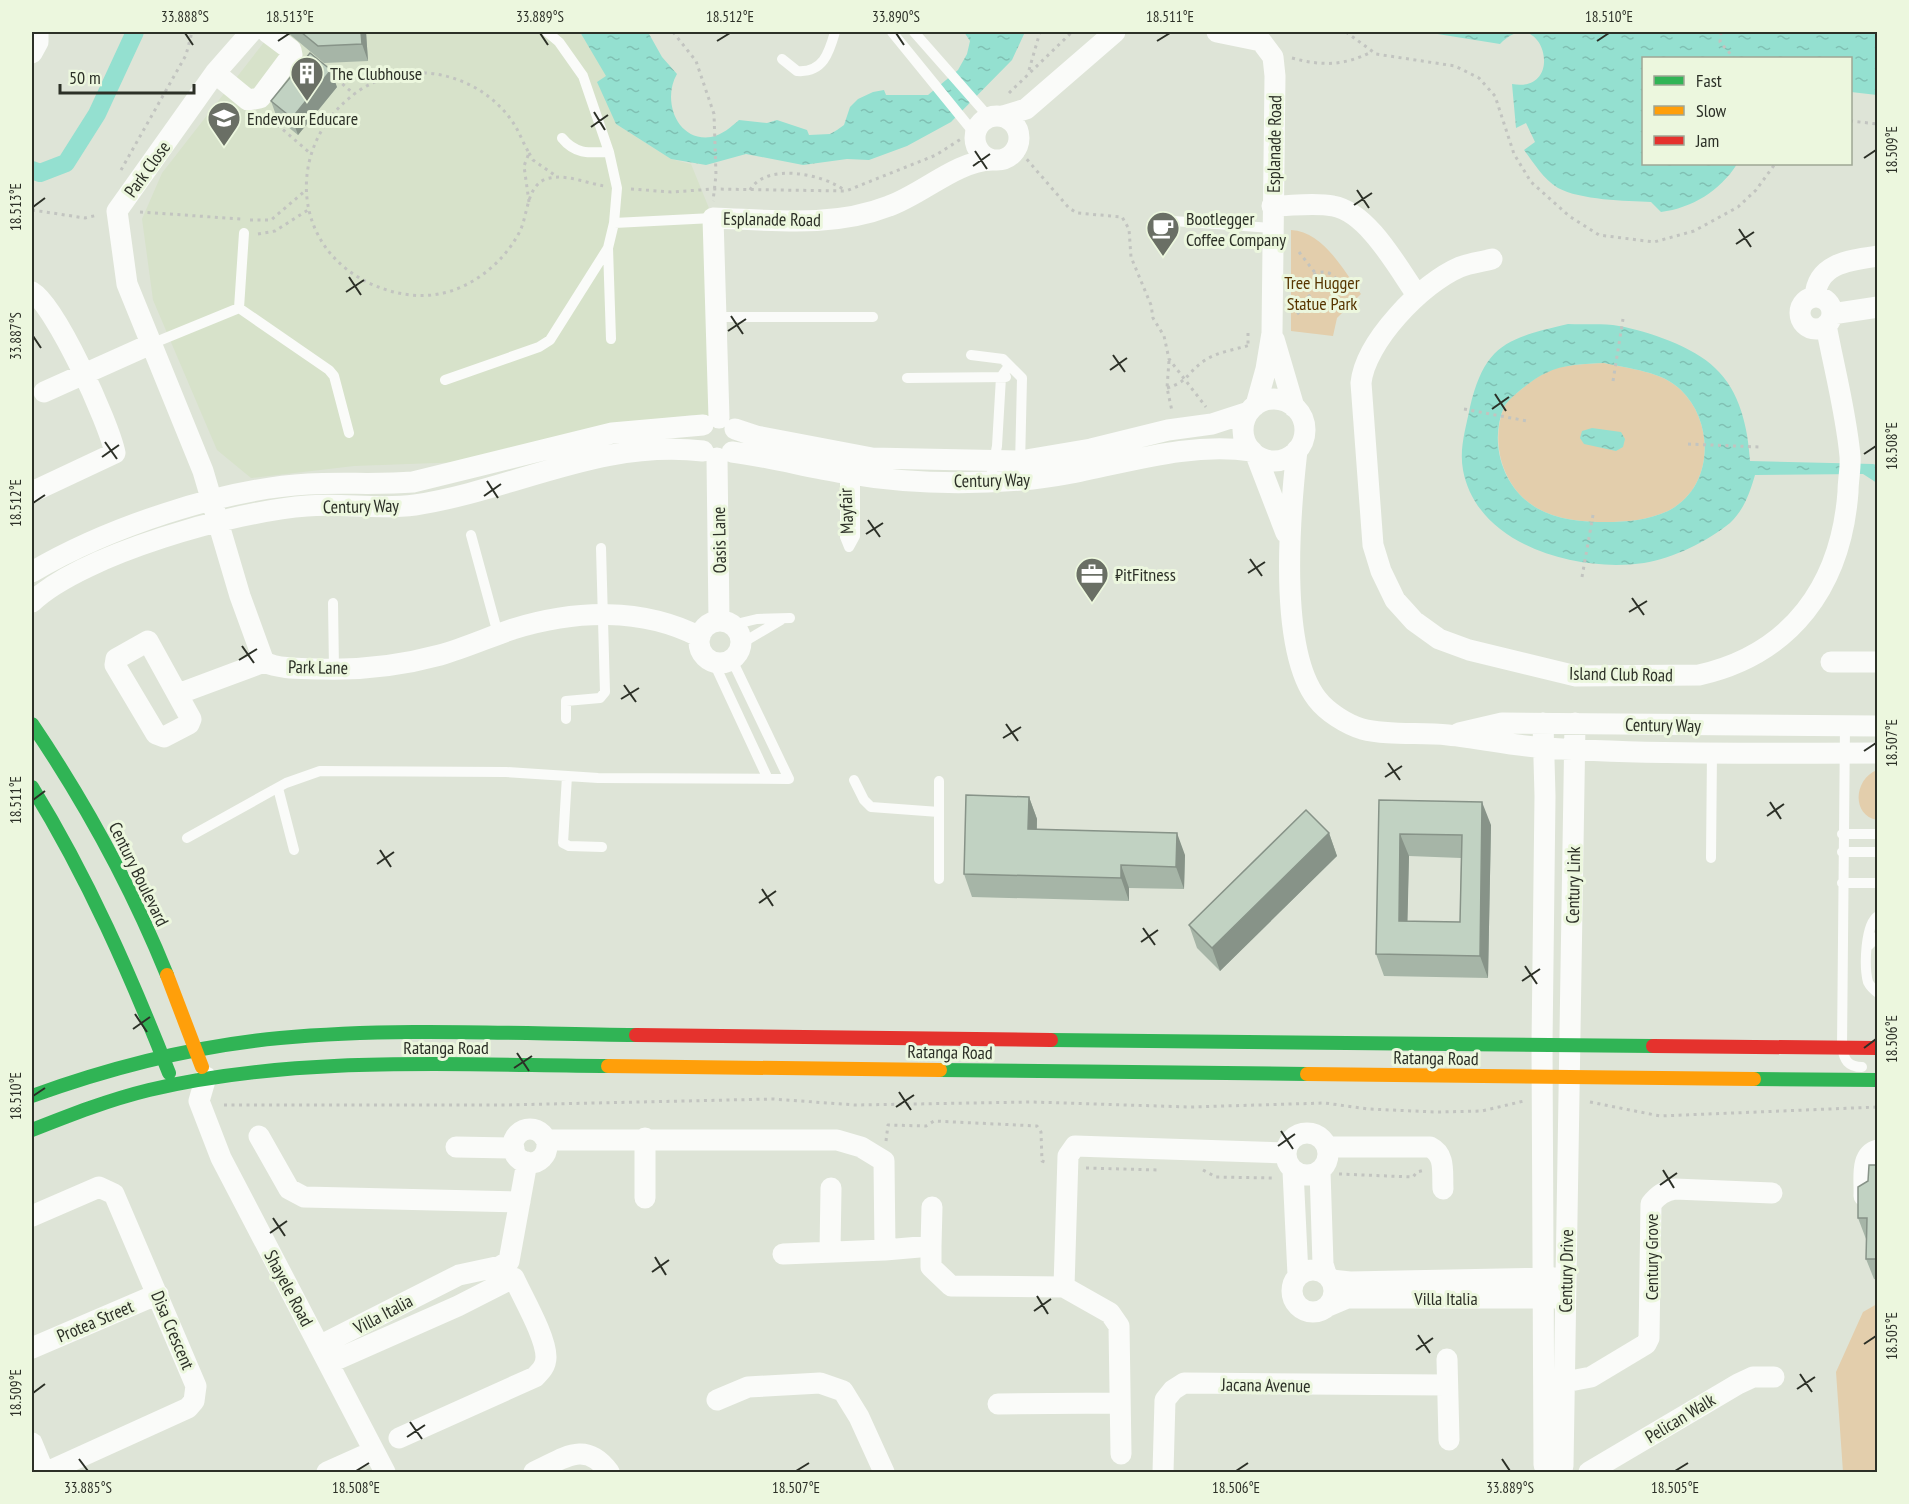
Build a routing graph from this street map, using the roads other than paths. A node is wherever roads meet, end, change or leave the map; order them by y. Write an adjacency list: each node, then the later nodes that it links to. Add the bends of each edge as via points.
1 (38, 32): 10 (street)
2 (251, 32): 12 (street, Park Close)
3 (267, 32): 12 (street, via 291,50 292,55 260,98 248,100)
4 (547, 32): 18 (lane, via 583,76)
5 (835, 32): 11 (lane, via 825,61 813,69 797,72)
6 (892, 32): 15 (lane)
7 (914, 32): 14 (lane)
8 (1115, 32): 13 (street)
9 (1217, 32): 21 (street, Esplanade Road, via 1260,41 1273,57)
10 (32, 53)
11 (782, 59)
12 (215, 73): 39 (street, Park Close, via 117,211 127,284)
13 (1026, 109): 14 (street); 17 (street)
14 (988, 112): 15 (street); 17 (street, via 1014,123)
15 (973, 134): 19 (street, via 980,153); 20 (street, Esplanade Road, via 962,163)
16 (562, 138): 18 (lane, via 578,152)
17 (1018, 141): 19 (street, via 1008,157)
18 (609, 152): 24 (lane, via 616,188)
19 (992, 160): 20 (street, Esplanade Road, via 974,162)
20 (951, 174): 22 (street, Esplanade Road, via 888,207 840,219)
21 (1272, 217): 23 (lane); 30 (street, via 1337,210 1370,230); 37 (street, Esplanade Road)
22 (713, 218): 24 (lane); 34 (street, Esplanade Road)
23 (1159, 220)
24 (614, 222): 26 (lane)
25 (244, 232): 32 (lane)
26 (608, 248): 38 (lane); 46 (lane, via 550,340)
27 (1878, 256): 31 (street, via 1831,267 1815,286)
28 (1492, 259): 30 (street, Island Club Road, via 1460,267)
29 (32, 292): 42 (street, via 43,301)
30 (1417, 295): 36 (street, Island Club Road, via 1370,352 1363,368 1373,545 1378,562 1395,600 1438,639 1576,676 1699,675 1718,671 1767,645 1798,621 1821,591 1837,556 1846,518 1850,457)
31 (1815, 297): 36 (street, via 1826,300); 36 (street, via 1801,306 1801,318 1814,329)
32 (239, 308): 39 (lane); 51 (lane, via 329,370)
33 (1878, 308): 36 (street)
34 (716, 317): 35 (lane); 50 (street, Esplanade Road)
35 (873, 317)
36 (1829, 320)
37 (1266, 338): 48 (street, Esplanade Road); 49 (street, Esplanade Road, via 1266,369)
38 (611, 339)
39 (151, 344): 42 (street); 59 (street, Park Lane)
40 (971, 355): 41 (lane, via 995,356)
41 (1009, 366): 43 (lane); 45 (lane)
42 (84, 373): 47 (street); 58 (street, via 115,453)
43 (1001, 377): 44 (lane); 45 (lane); 56 (lane)
44 (907, 378)
45 (1022, 378): 55 (lane)
46 (445, 380)
47 (44, 392)
48 (1294, 407): 49 (street, via 1276,399); 52 (street, via 1305,428)
49 (1252, 409): 53 (street, via 1244,432); 55 (street, Century Way, via 1212,424 1168,429)
50 (719, 424): 54 (street, via 698,440); 54 (street, via 738,440); 56 (street, Century Way, via 756,436 872,458); 59 (street, Century Way, via 612,433 413,482 307,484)
51 (349, 433)
52 (1297, 450): 53 (street, via 1278,460); 62 (street, Century Way)
53 (1254, 453): 55 (street, Century Way, via 1214,447 1179,450 1060,476); 62 (street, Century Way)
54 (717, 454): 57 (street, Century Way, via 762,456); 60 (street, Century Way, via 673,448 613,453 416,505 306,506); 70 (street, Oasis Lane)
55 (1019, 471): 56 (street, Century Way)
56 (992, 472): 57 (street, Century Way, via 916,481)
57 (850, 474): 57 (lane, Mayfair, via 855,536 849,547 845,537)
58 (32, 492)
59 (214, 500): 60 (street, Park Lane); 64 (street, Century Way, via 93,539)
60 (220, 521): 65 (street, Century Way, via 112,556 63,580); 71 (street, Park Lane, via 240,596)
61 (471, 535): 68 (lane)
62 (1289, 542): 82 (street, Century Way, via 1299,662 1318,700 1331,712 1362,728)
63 (601, 548): 67 (lane)
64 (32, 572)
65 (32, 602)
66 (333, 603): 74 (lane)
67 (602, 615): 68 (street, Park Lane, via 549,620); 69 (street, Park Lane, via 657,619); 76 (lane, via 604,695 568,700)
68 (498, 634): 74 (street, Park Lane, via 423,659)
69 (700, 637): 70 (street, via 707,626); 70 (street, via 704,655)
70 (728, 642): 70 (lane, via 757,619 786,619); 89 (lane); 89 (lane, via 789,779)
71 (264, 662): 74 (street, Park Lane); 75 (street)
72 (1831, 662): 73 (street)
73 (1878, 662)
74 (334, 669)
75 (178, 694)
76 (566, 719)
77 (1543, 723): 78 (street, Century Way); 82 (street, Century Way, via 1502,723); 83 (street, Century Link)
78 (1575, 723): 80 (street, Century Way); 84 (street, Century Link)
79 (32, 724): 116 (main road, Century Boulevard, via 111,852)
80 (1845, 726): 81 (street, Century Way); 86 (lane)
81 (1878, 726)
82 (1449, 735): 83 (street, Century Way)
83 (1543, 748): 84 (street, Century Way); 112 (street, Century Link)
84 (1575, 750): 85 (street, Century Way); 113 (street, Century Link)
85 (1712, 752): 86 (street, Century Way); 102 (lane)
86 (1844, 753): 87 (street, Century Way); 95 (lane)
87 (1878, 753)
88 (567, 776): 89 (lane); 93 (lane, via 320,771); 98 (lane, via 563,843)
89 (768, 778)
90 (854, 780): 94 (lane, via 871,807)
91 (939, 781): 94 (lane)
92 (32, 787): 117 (main road, via 81,871)
93 (278, 788): 97 (lane); 99 (lane)
94 (939, 812): 103 (lane)
95 (1842, 834): 96 (lane); 100 (lane)
96 (1878, 834)
97 (188, 838)
98 (602, 847)
99 (294, 850)
100 (1842, 852): 101 (lane); 104 (lane)
101 (1878, 852)
102 (1711, 858)
103 (939, 879)
104 (1842, 883): 105 (lane); 114 (lane)
105 (1878, 883)
106 (1878, 916): 108 (lane, via 1868,928)
107 (1878, 936): 108 (lane)
108 (1868, 947): 110 (lane)
109 (1878, 958): 110 (lane)
110 (1868, 968): 111 (lane, via 1868,980)
111 (1876, 986)
112 (1542, 1045): 113 (main road, Ratanga Road); 116 (main road, Ratanga Road, via 499,1034 316,1035); 119 (street, Century Link)
113 (1571, 1046): 114 (main road, Ratanga Road); 120 (street, Century Link)
114 (1842, 1047): 115 (main road, Ratanga Road); 118 (lane, via 1850,1065)
115 (1878, 1048)
116 (196, 1049): 117 (main road, Ratanga Road); 121 (main road, Century Boulevard)
117 (162, 1055): 123 (main road); 124 (main road, Ratanga Road)
118 (1878, 1068)
119 (1543, 1076): 120 (main road, Ratanga Road); 121 (main road, Ratanga Road, via 499,1065 318,1066); 152 (street, Century Drive)
120 (1569, 1076): 122 (main road, Ratanga Road); 153 (street, Century Drive)
121 (206, 1077): 123 (main road, Ratanga Road); 125 (street)
122 (1878, 1080)
123 (173, 1084): 125 (street); 126 (main road, Ratanga Road, via 86,1109)
124 (32, 1096)
125 (199, 1101): 159 (street, Shayele Road, via 221,1158)
126 (32, 1130)
127 (259, 1136): 141 (street, via 289,1189 304,1197)
128 (645, 1138): 129 (street); 140 (street); 145 (street, via 837,1140 861,1147 884,1161)
129 (546, 1140): 133 (street, via 544,1155 539,1160); 133 (street, via 540,1132 528,1129 517,1136)
130 (456, 1147): 133 (street)
131 (1327, 1147): 134 (street, via 1310,1133 1298,1134 1289,1142); 135 (street, via 1326,1164); 136 (street, via 1430,1147 1442,1157)
132 (1878, 1150): 139 (street, via 1866,1158)
133 (520, 1155): 141 (street)
134 (1289, 1162): 135 (street, via 1312,1175); 149 (street); 151 (street, via 1075,1146 1068,1156)
135 (1320, 1171): 150 (street, via 1323,1264)
136 (1443, 1181)
137 (831, 1188): 146 (street)
138 (1772, 1194): 162 (street, Century Grove, via 1676,1189 1656,1197 1651,1204 1649,1338 1591,1377)
139 (1864, 1196)
140 (645, 1198)
141 (520, 1202): 148 (street)
142 (932, 1207): 144 (street)
143 (32, 1216): 154 (street, Disa Crescent, via 88,1190 109,1190 117,1199)
144 (931, 1246): 145 (street); 151 (street, via 931,1267 951,1286)
145 (885, 1250): 146 (street)
146 (830, 1252): 147 (street)
147 (783, 1254)
148 (508, 1271): 155 (street, Villa Italia, via 474,1270); 157 (street, Villa Italia, via 458,1306); 167 (street, via 543,1344 546,1357 542,1371)
149 (1298, 1275): 150 (street, via 1311,1269); 156 (street, via 1291,1291 1297,1306 1313,1312)
150 (1329, 1277): 152 (street, Villa Italia, via 1350,1282); 156 (street, via 1334,1293)
151 (1064, 1287): 165 (street, via 1110,1313 1119,1326)
152 (1542, 1288): 153 (street, Villa Italia); 156 (street, Villa Italia, via 1347,1298); 172 (street, Century Drive)
153 (1566, 1288): 162 (street, Century Drive)
154 (158, 1294): 158 (street, Protea Street); 173 (street, Disa Crescent, via 192,1372 196,1386 194,1401 188,1408)
155 (418, 1295): 157 (street); 159 (street, Villa Italia)
156 (1328, 1306)
157 (429, 1319): 159 (street, Villa Italia)
158 (32, 1348)
159 (324, 1355): 170 (street, Shayele Road)
160 (1447, 1359): 163 (street)
161 (1774, 1377): 180 (street, Pelican Walk, via 1753,1377 1738,1384)
162 (1565, 1382): 172 (street, Century Drive)
163 (1447, 1385): 168 (street); 179 (street, Jacana Avenue, via 1184,1383 1165,1400)
164 (717, 1400): 178 (street, via 748,1387 820,1383 843,1391)
165 (1120, 1403): 166 (street); 171 (street)
166 (998, 1404)
167 (399, 1438)
168 (1449, 1440)
169 (32, 1443): 173 (street)
170 (374, 1451): 174 (street); 175 (street, Shayele Road)
171 (1121, 1455)
172 (1553, 1469)
173 (46, 1473)
174 (327, 1473)
175 (385, 1473)
176 (534, 1473): 177 (street, via 584,1453 597,1458)
177 (609, 1473)
178 (884, 1473)
179 (1163, 1473)
180 (1589, 1473)

